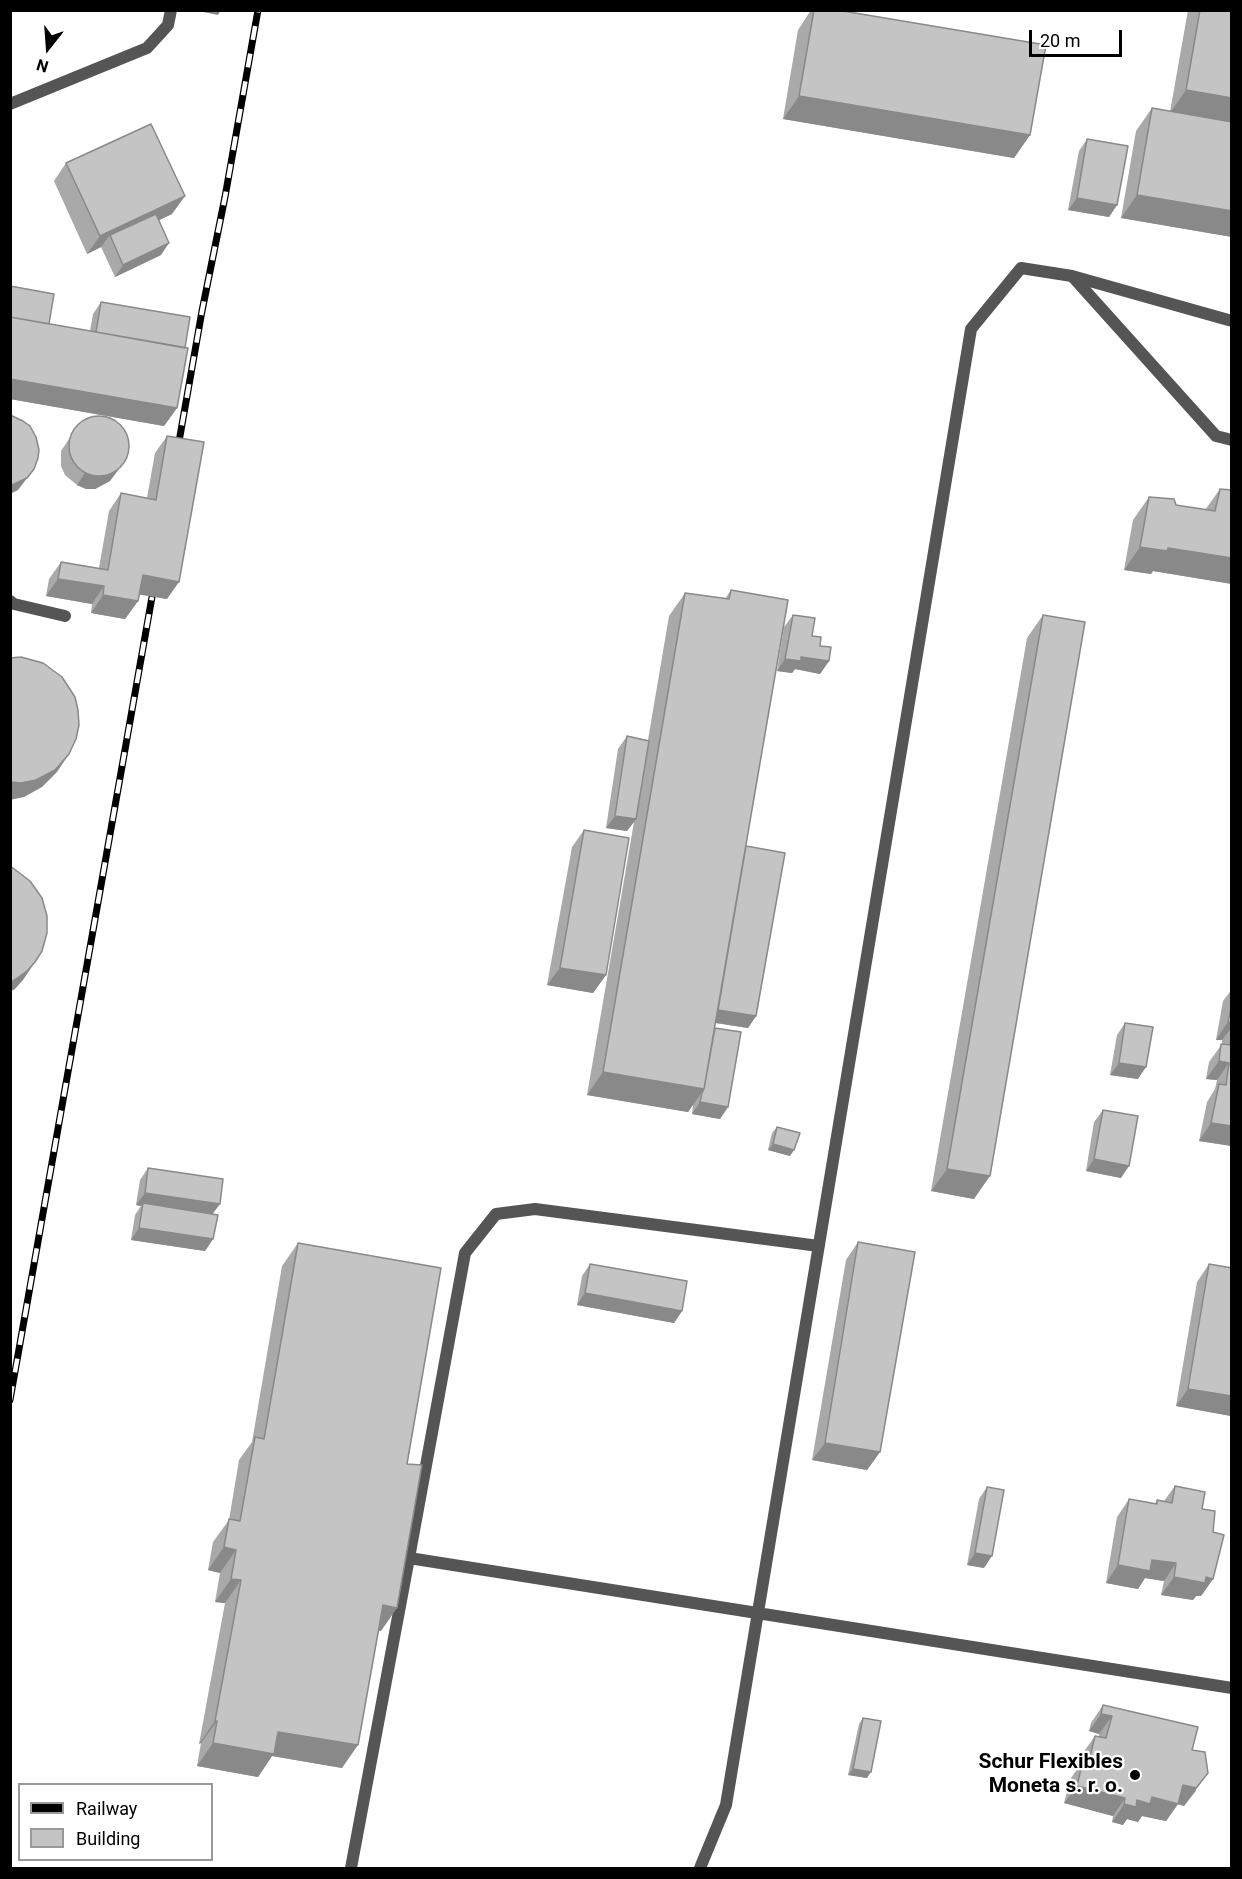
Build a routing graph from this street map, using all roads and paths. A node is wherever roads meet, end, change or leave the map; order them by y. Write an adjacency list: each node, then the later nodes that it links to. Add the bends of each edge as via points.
1 (171, 10): 2 (lane, via 168,25 147,48)
2 (10, 104)
3 (1072, 276): 4 (lane); 5 (lane, via 1216,436); 8 (lane, via 1021,268 971,329)
4 (1232, 321)
5 (1232, 440)
6 (10, 601): 7 (lane)
7 (65, 616)
8 (819, 1246): 9 (lane, via 535,1209 496,1214 465,1253); 10 (lane)
9 (409, 1558): 10 (lane); 12 (lane)
10 (758, 1612): 11 (lane); 13 (lane, via 726,1805)
11 (1232, 1688)
12 (351, 1869)
13 (700, 1869)

